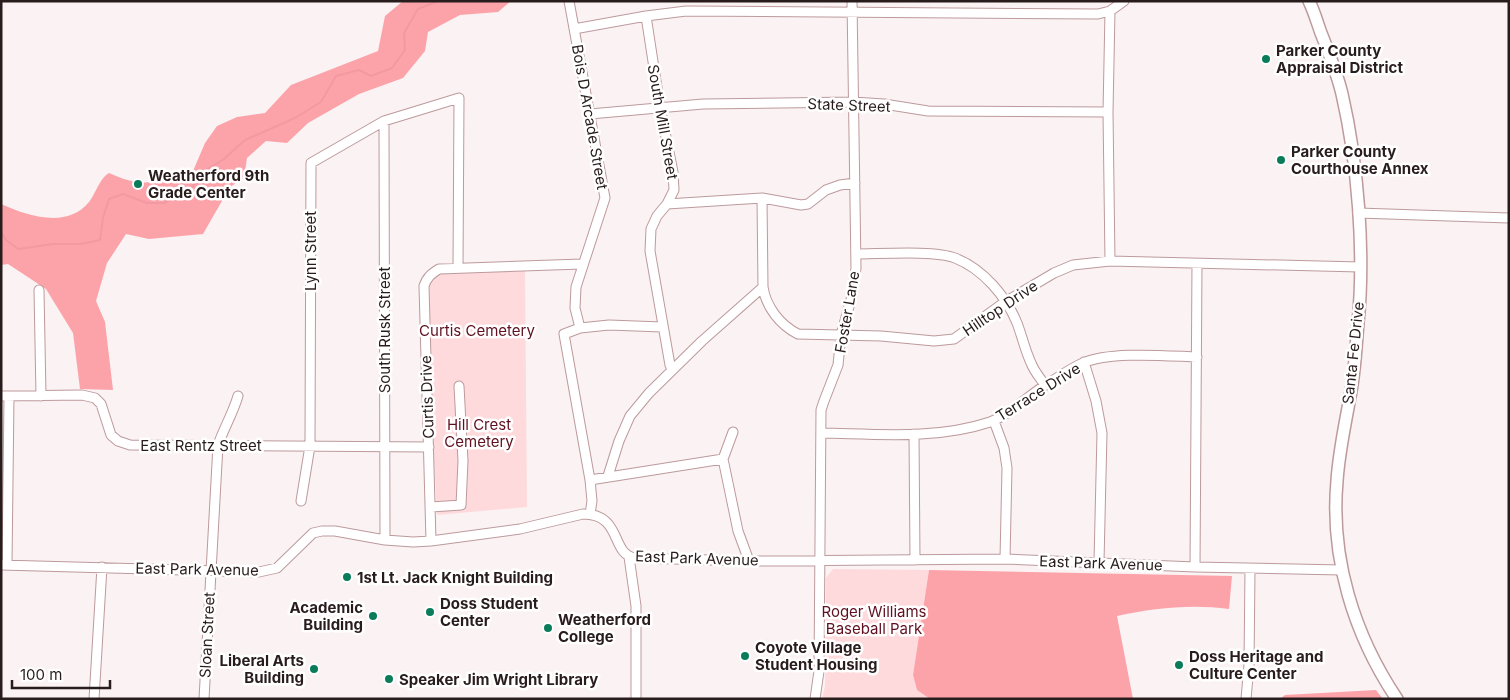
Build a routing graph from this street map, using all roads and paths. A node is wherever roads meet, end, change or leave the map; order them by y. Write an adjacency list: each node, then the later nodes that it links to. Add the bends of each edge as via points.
1 (569, 1): 8 (street, Bois D Arcade Street)
2 (852, 1): 5 (street, Foster Lane)
3 (1124, 1): 6 (street)
4 (1309, 1): 17 (main road, Santa Fe Drive, via 1342,92)
5 (852, 11): 6 (street, via 1098,14); 7 (street, via 686,11); 9 (street, Foster Lane)
6 (1110, 11): 11 (street)
7 (646, 16): 8 (street); 10 (street, South Mill Street)
8 (574, 29): 12 (street, Bois D Arcade Street)
9 (853, 102): 10 (street, State Street); 11 (street, State Street, via 928,111); 14 (street, Foster Lane)
10 (660, 107): 12 (street, State Street); 16 (street, South Mill Street, via 673,172 674,190)
11 (1108, 112): 20 (street)
12 (590, 114): 21 (street, Bois D Arcade Street, via 605,198)
13 (384, 121): 24 (street, Lynn Street, via 459,98); 44 (street, Lynn Street, via 310,163); 45 (street, South Rusk Street)
14 (855, 183): 15 (street, via 826,190 808,204); 19 (street, Foster Lane)
15 (762, 198): 16 (street); 25 (street)
16 (667, 204): 28 (street, South Mill Street, via 651,229 650,251)
17 (1358, 213): 18 (street); 23 (main road, Santa Fe Drive)
18 (1509, 218)
19 (856, 254): 27 (street, via 954,258 972,267 992,284); 30 (street, Foster Lane, via 854,282)
20 (1110, 261): 22 (street, Hilltop Drive); 27 (street, Hilltop Drive, via 1073,265)
21 (582, 264): 24 (street); 29 (street, Bois D Arcade Street, via 576,287)
22 (1197, 264): 23 (street, Hilltop Drive); 31 (street)
23 (1360, 267): 66 (main road, Santa Fe Drive, via 1356,352 1336,482 1336,521)
24 (458, 268): 46 (street, Curtis Drive, via 431,273 424,286)
25 (763, 287): 30 (street, Hilltop Drive, via 767,303 786,328 798,334); 33 (street)
26 (39, 290): 37 (street)
27 (1005, 302): 30 (street, Hilltop Drive, via 954,339 934,341); 34 (street, via 1031,364)
28 (662, 327): 29 (street, via 609,325); 33 (street, South Mill Street)
29 (580, 328): 49 (street, via 564,334)
30 (842, 335): 41 (street, Foster Lane, via 838,365 824,401)
31 (1197, 357): 32 (street, Terrace Drive, via 1132,356); 63 (street)
32 (1084, 362): 34 (street, Terrace Drive); 60 (street, via 1102,433)
33 (672, 369): 48 (street, via 630,416)
34 (1045, 385): 39 (street, Terrace Drive)
35 (459, 386): 51 (street, via 463,461 461,505)
36 (5, 396): 37 (street, East Rentz Street); 61 (street)
37 (41, 396): 43 (street, East Rentz Street, via 82,395 95,398 101,404 111,435 118,441 130,444)
38 (238, 396): 43 (street, Sloan Street)
39 (994, 421): 42 (street, Terrace Drive, via 940,433); 56 (street, via 1008,468)
40 (733, 432): 47 (street)
41 (820, 433): 42 (street, Terrace Drive); 57 (street, Foster Lane)
42 (914, 434): 58 (street)
43 (218, 444): 44 (street, East Rentz Street); 64 (street, Sloan Street)
44 (310, 446): 45 (street, East Rentz Street); 50 (street, Lynn Street)
45 (385, 447): 46 (street, East Rentz Street); 53 (street, South Rusk Street)
46 (429, 447): 51 (street, Curtis Drive)
47 (722, 459): 48 (street); 59 (street, via 738,532)
48 (608, 476): 49 (street)
49 (590, 480): 52 (street)
50 (301, 501)
51 (431, 507): 54 (street, Curtis Drive)
52 (590, 514): 54 (street, East Park Avenue, via 520,529); 55 (street, East Park Avenue, via 604,518)
53 (385, 540): 54 (street, East Park Avenue); 64 (street, East Park Avenue, via 322,531 313,533 276,568 260,572)
54 (432, 541)
55 (629, 557): 59 (street, East Park Avenue); 69 (street, via 636,606)
56 (1005, 559): 58 (street, East Park Avenue); 60 (street, East Park Avenue)
57 (819, 560): 58 (street, East Park Avenue); 59 (street, East Park Avenue); 70 (street, Foster Lane)
58 (915, 560)
59 (749, 561)
60 (1099, 562): 63 (street, East Park Avenue)
61 (4, 565): 62 (street, East Park Avenue)
62 (102, 567): 64 (street, East Park Avenue); 67 (street)
63 (1195, 568): 65 (street, East Park Avenue)
64 (210, 569): 68 (street, Sloan Street)
65 (1250, 569): 66 (street, East Park Avenue); 71 (street)
66 (1342, 570): 72 (main road, Santa Fe Drive, via 1366,647)
67 (94, 699)
68 (204, 699)
69 (636, 699)
70 (815, 699)
71 (1246, 699)
72 (1397, 699)

